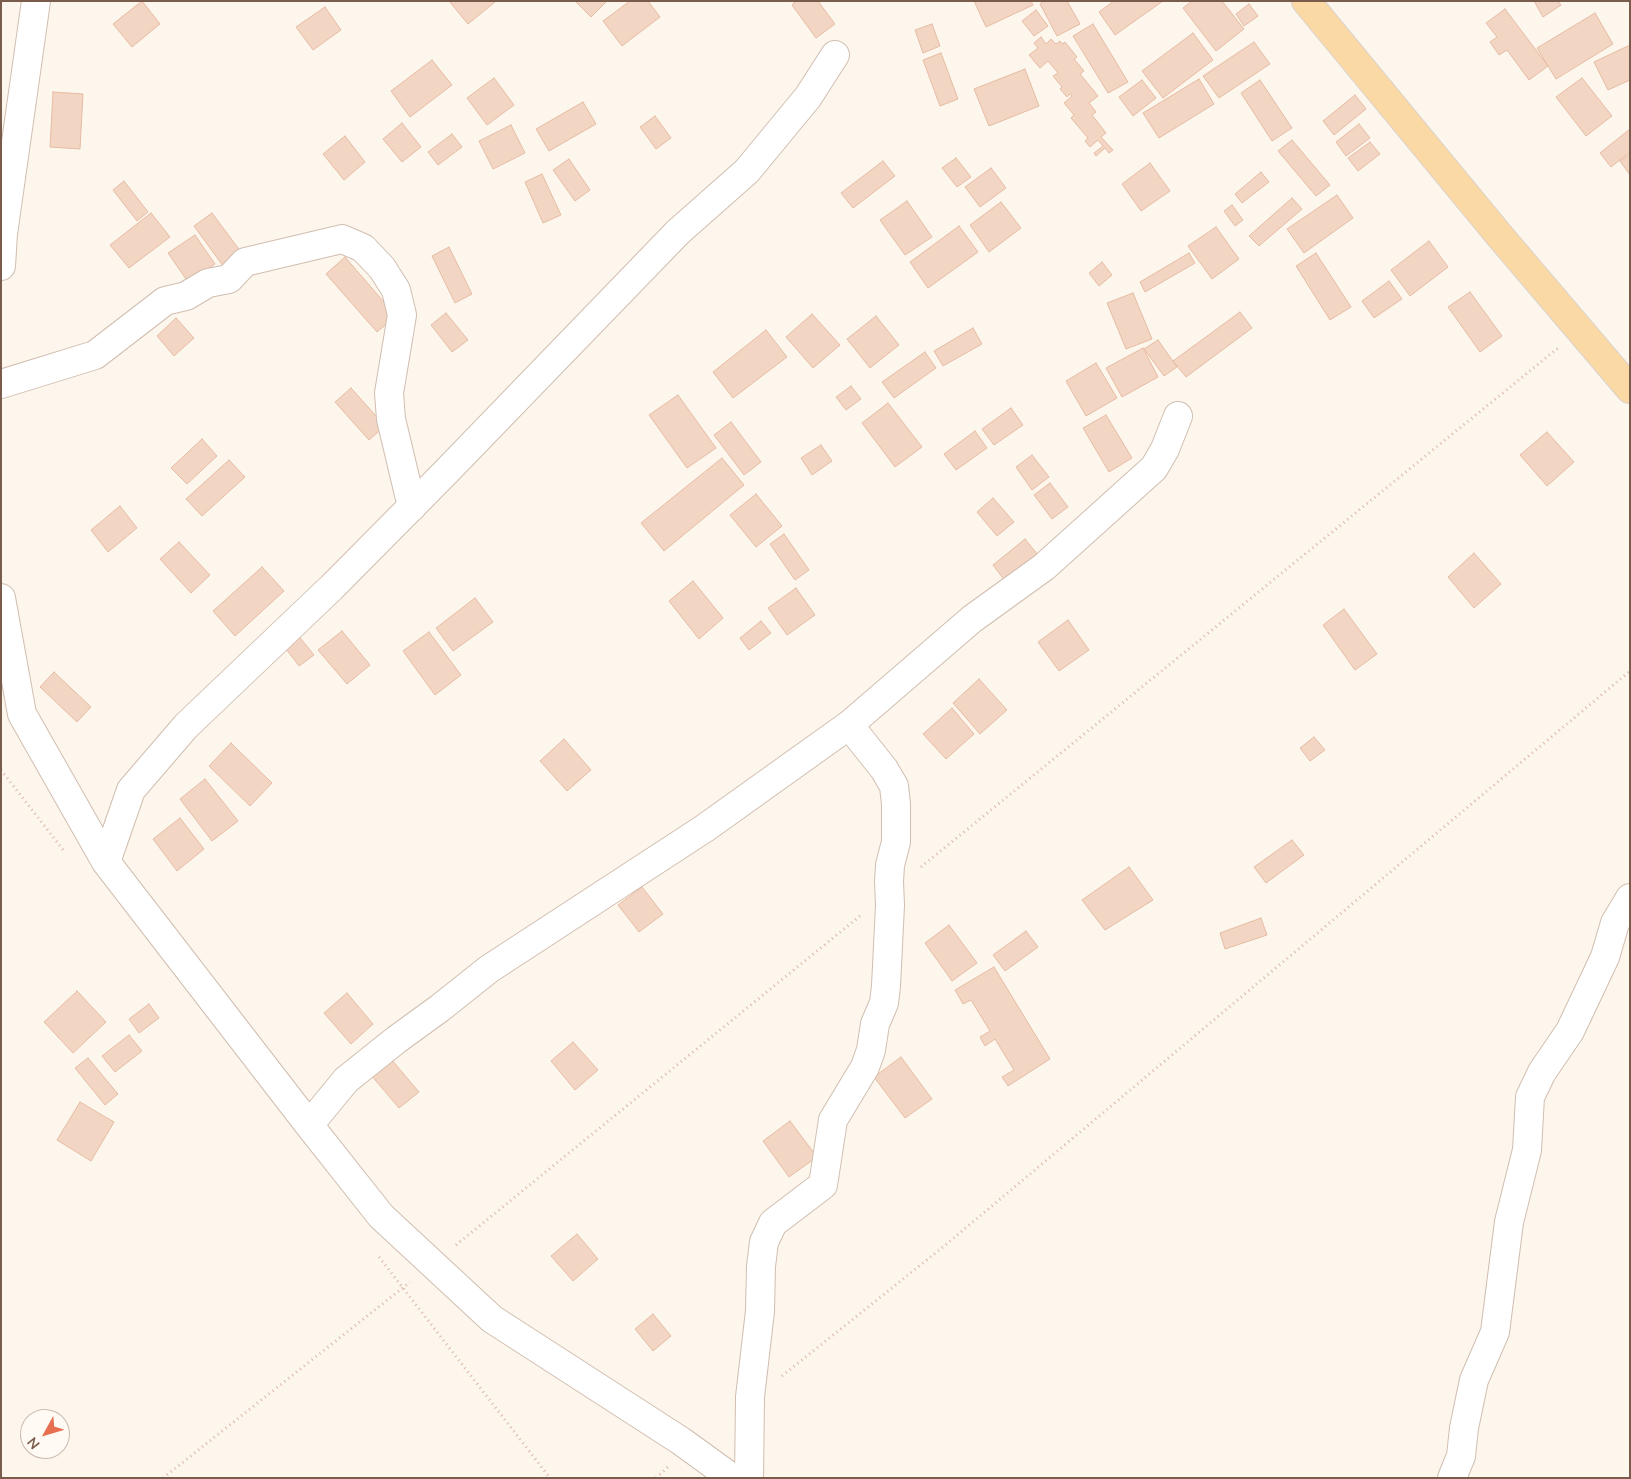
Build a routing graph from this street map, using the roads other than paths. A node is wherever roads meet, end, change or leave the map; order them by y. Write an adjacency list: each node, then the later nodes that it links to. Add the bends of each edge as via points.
1 (36, 1): 4 (street)
2 (1306, 1): 6 (main road)
3 (835, 55): 8 (street, via 808,97 747,171 678,232)
4 (1, 266)
5 (1, 384): 8 (street, via 95,355 166,300 186,296 208,283 230,278 245,262 342,239 363,248 382,268 396,290 402,315 389,393 391,419)
6 (1630, 389)
7 (1178, 416): 10 (street, via 1154,468 1044,567 972,619)
8 (412, 507): 11 (street, via 186,726 131,790)
9 (1, 598): 11 (street, via 22,714)
10 (849, 725): 13 (street, via 705,828 489,969 346,1080); 15 (street, via 894,786 896,842 888,882 890,905 884,1003 865,1067 833,1120 823,1185 773,1223 764,1242 750,1402)
11 (106, 862): 13 (street)
12 (1630, 898): 16 (street, via 1615,923 1605,957 1570,1031 1542,1072 1530,1097 1527,1150 1509,1222 1495,1332 1474,1380 1461,1456)
13 (309, 1125): 14 (street, via 381,1216 492,1319 692,1448)
14 (732, 1478)
15 (749, 1478)
16 (1452, 1478)

